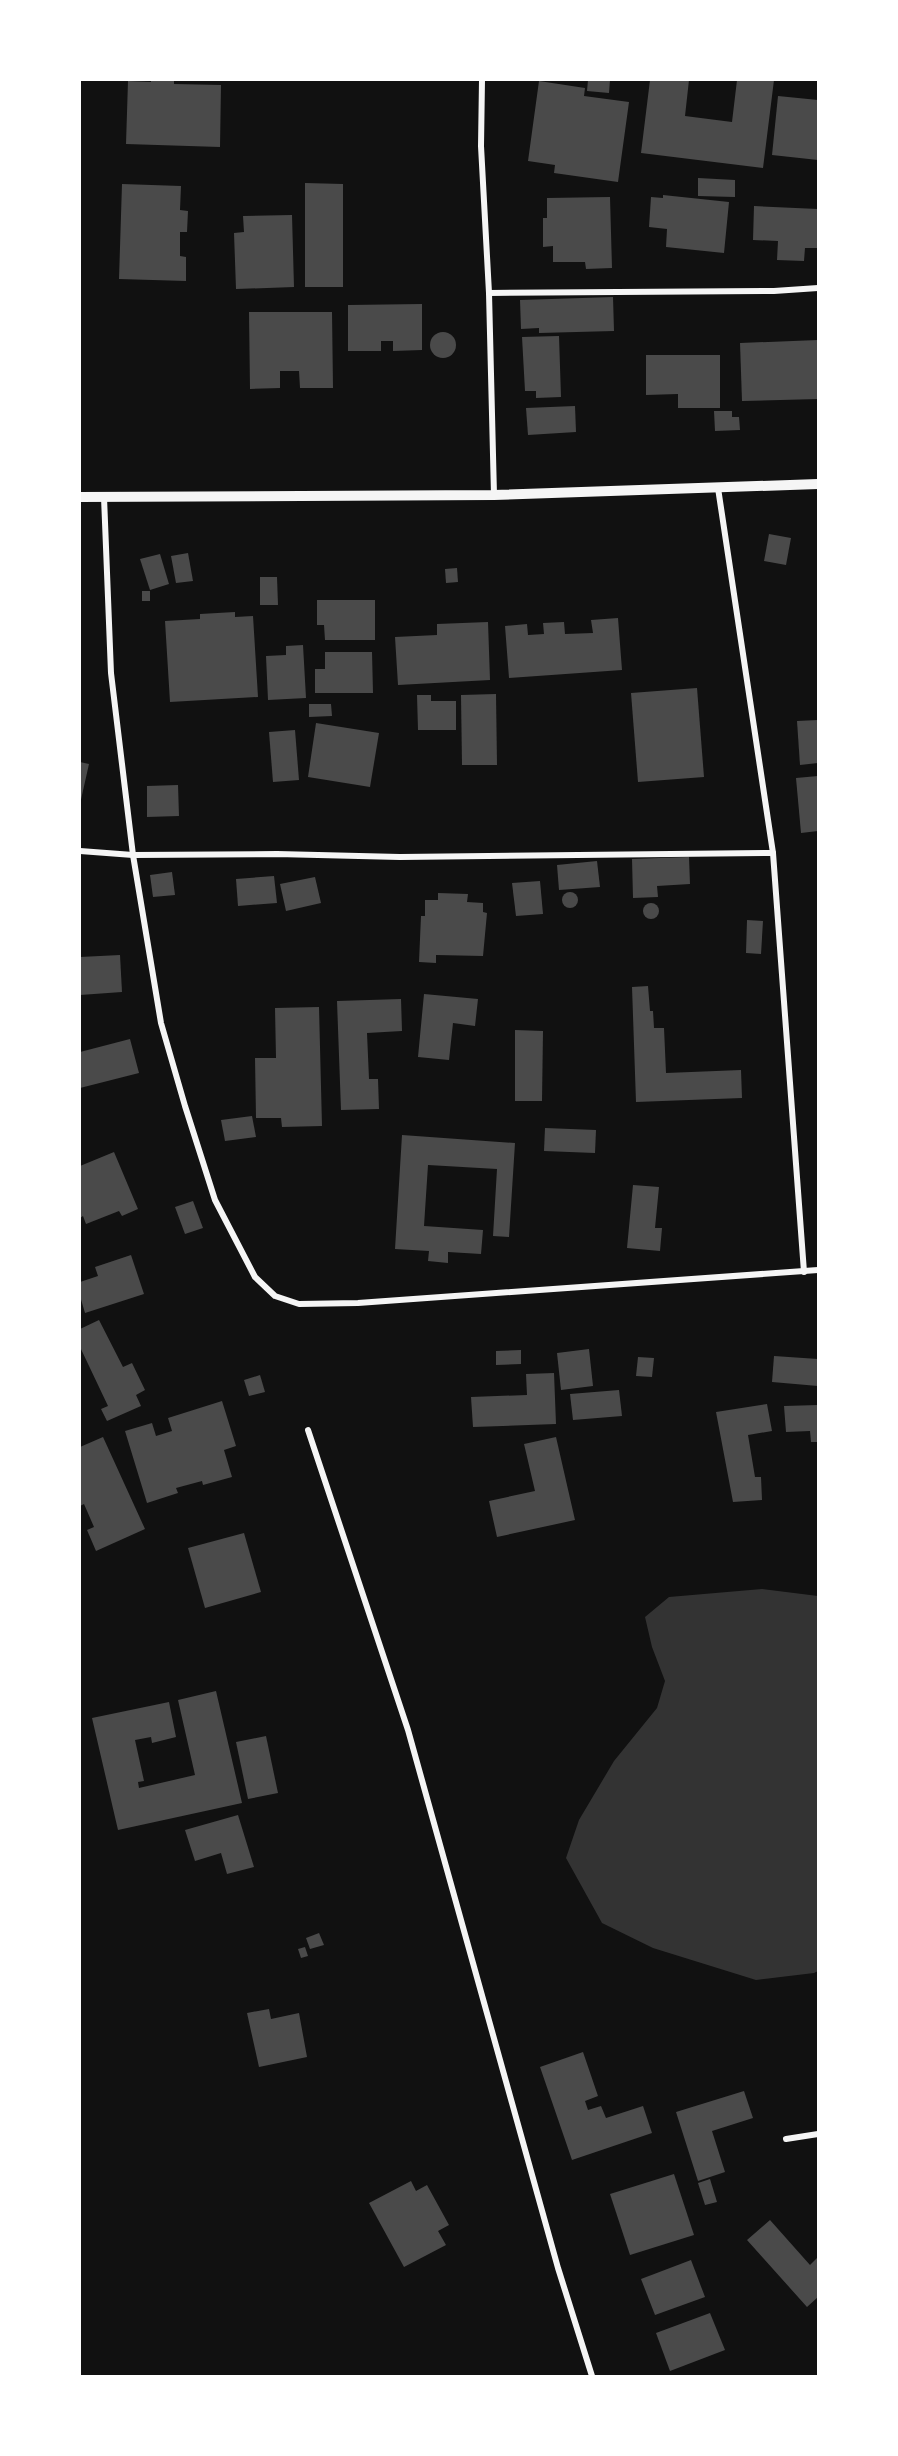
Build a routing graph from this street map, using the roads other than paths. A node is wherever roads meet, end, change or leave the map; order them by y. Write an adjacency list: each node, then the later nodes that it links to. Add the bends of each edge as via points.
1 (482, 80): 3 (street, via 481,146)
2 (819, 288): 3 (street)
3 (489, 293): 6 (street)
4 (819, 484): 5 (street)
5 (718, 488): 6 (street); 10 (street)
6 (494, 495): 8 (street)
7 (80, 497): 8 (street)
8 (104, 497): 11 (street, via 111,673)
9 (80, 851): 11 (street)
10 (773, 853): 11 (street); 13 (street)
11 (133, 855): 13 (street, via 161,1023 215,1200 255,1277 275,1296 299,1304 358,1303)
12 (819, 1270): 13 (street)
13 (804, 1272)
14 (308, 1430): 17 (street, via 408,1730 558,2268)
15 (819, 2134): 16 (street)
16 (786, 2139)
17 (592, 2376)

